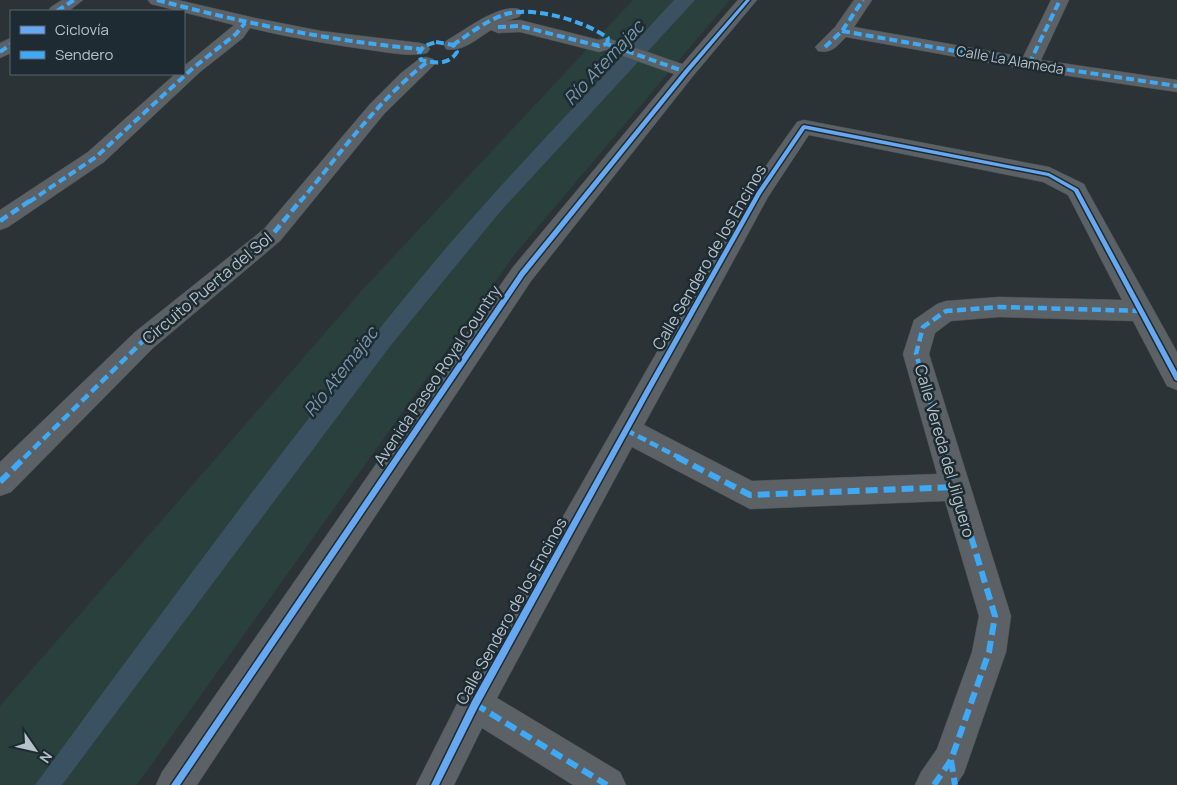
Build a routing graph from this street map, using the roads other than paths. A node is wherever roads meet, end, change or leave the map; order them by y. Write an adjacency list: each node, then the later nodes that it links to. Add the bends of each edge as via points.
1 (74, 0): 6 (street)
2 (157, 0): 7 (street)
3 (748, 0): 12 (street, Avenida Paseo Royal Country)
4 (863, 0): 8 (street)
5 (1060, 0): 11 (street)
6 (59, 10)
7 (245, 23): 10 (street); 14 (street, via 96,157)
8 (842, 31): 9 (street); 11 (street, Calle La Alameda)
9 (825, 47)
10 (423, 56): 12 (street, via 438,64 449,61 457,52 453,46 474,32 497,23 584,47 607,44); 18 (street, Circuito Puerta del Sol, via 272,235 144,340)
11 (1029, 64): 13 (street, Calle La Alameda)
12 (677, 69): 22 (street, Avenida Paseo Royal Country, via 522,274)
13 (1177, 86)
14 (0, 221)
15 (1142, 311): 16 (street, Calle Sendero de los Encinos); 17 (street, Calle Sendero de los Encinos, via 1076,190 1049,175 804,127 760,193); 19 (street, Calle Vereda del Jilguero, via 999,307 946,310 923,327 916,354)
16 (1177, 378)
17 (626, 430): 19 (street, via 750,495); 20 (street, Calle Sendero de los Encinos)
18 (0, 482)
19 (955, 487): 21 (street, Calle Vereda del Jilguero, via 995,616 989,652)
20 (474, 704): 23 (street, Calle Sendero de los Encinos); 24 (street)
21 (947, 777)
22 (175, 785)
23 (435, 785)
24 (607, 785)

